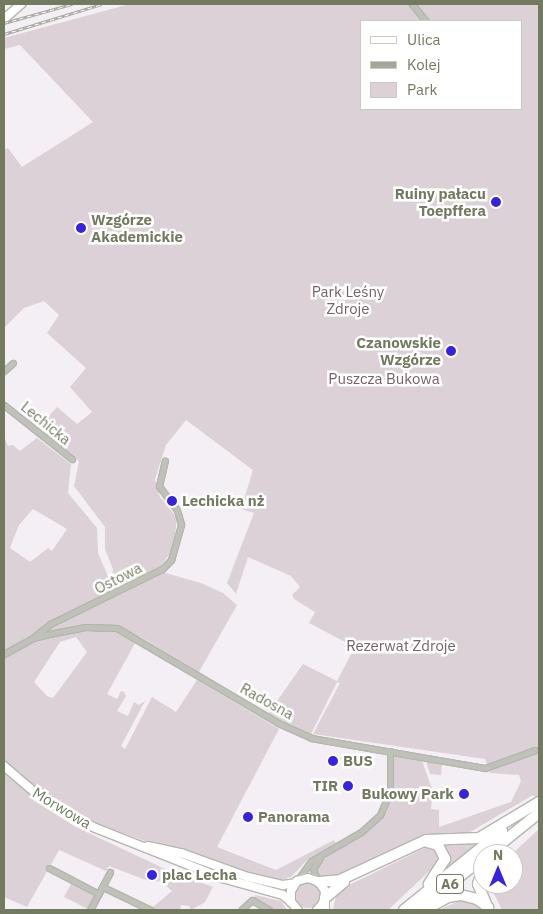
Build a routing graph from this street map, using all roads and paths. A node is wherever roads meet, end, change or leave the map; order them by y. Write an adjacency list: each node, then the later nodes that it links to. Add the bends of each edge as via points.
1 (21, 4): 3 (main road)
2 (412, 4): 4 (street)
3 (4, 19)
4 (425, 20)
5 (13, 363): 6 (street)
6 (4, 372)
7 (4, 404): 8 (street, Lechicka)
8 (72, 459)
9 (165, 461): 10 (street, Ostowa, via 159,479 160,490 179,514 179,541 172,560 162,569 50,624)
10 (32, 638): 11 (street, Radosna); 13 (street, Radosna, via 85,628 117,628 297,732)
11 (4, 654)
12 (535, 750): 13 (street, Radosna, via 485,768)
13 (390, 751): 22 (street, via 390,791 383,811 366,829)
14 (4, 766): 18 (main road, Morwowa, via 63,812)
15 (539, 802): 19 (highway, via 479,838 431,839); 34 (highway, A6)
16 (539, 813): 17 (highway)
17 (516, 831): 20 (highway); 21 (highway)
18 (127, 840): 27 (main road, Morwowa, via 181,853 248,878 283,885); 32 (main road, Morwowa, via 222,878 283,895)
19 (419, 843): 26 (highway); 34 (highway, via 437,844 445,862)
20 (500, 844)
21 (504, 844)
22 (329, 851): 27 (street, via 310,862); 28 (street, via 314,866)
23 (473, 865): 34 (highway, A6)
24 (49, 868): 30 (street)
25 (110, 872): 29 (street)
26 (360, 872): 28 (highway, via 332,883); 33 (highway)
27 (296, 882): 28 (main road, Morwowa, via 308,878); 32 (main road, via 291,891)
28 (319, 882): 33 (main road)
29 (102, 887): 30 (street); 37 (street)
30 (99, 894): 36 (street)
31 (482, 894): 35 (highway)
32 (292, 905): 40 (main road)
33 (323, 905)
34 (410, 909)
35 (489, 909): 41 (highway, via 477,899 459,895)
36 (90, 910)
37 (150, 910)
38 (241, 910): 39 (street, via 252,900)
39 (269, 910)
40 (298, 910)
41 (425, 910)

